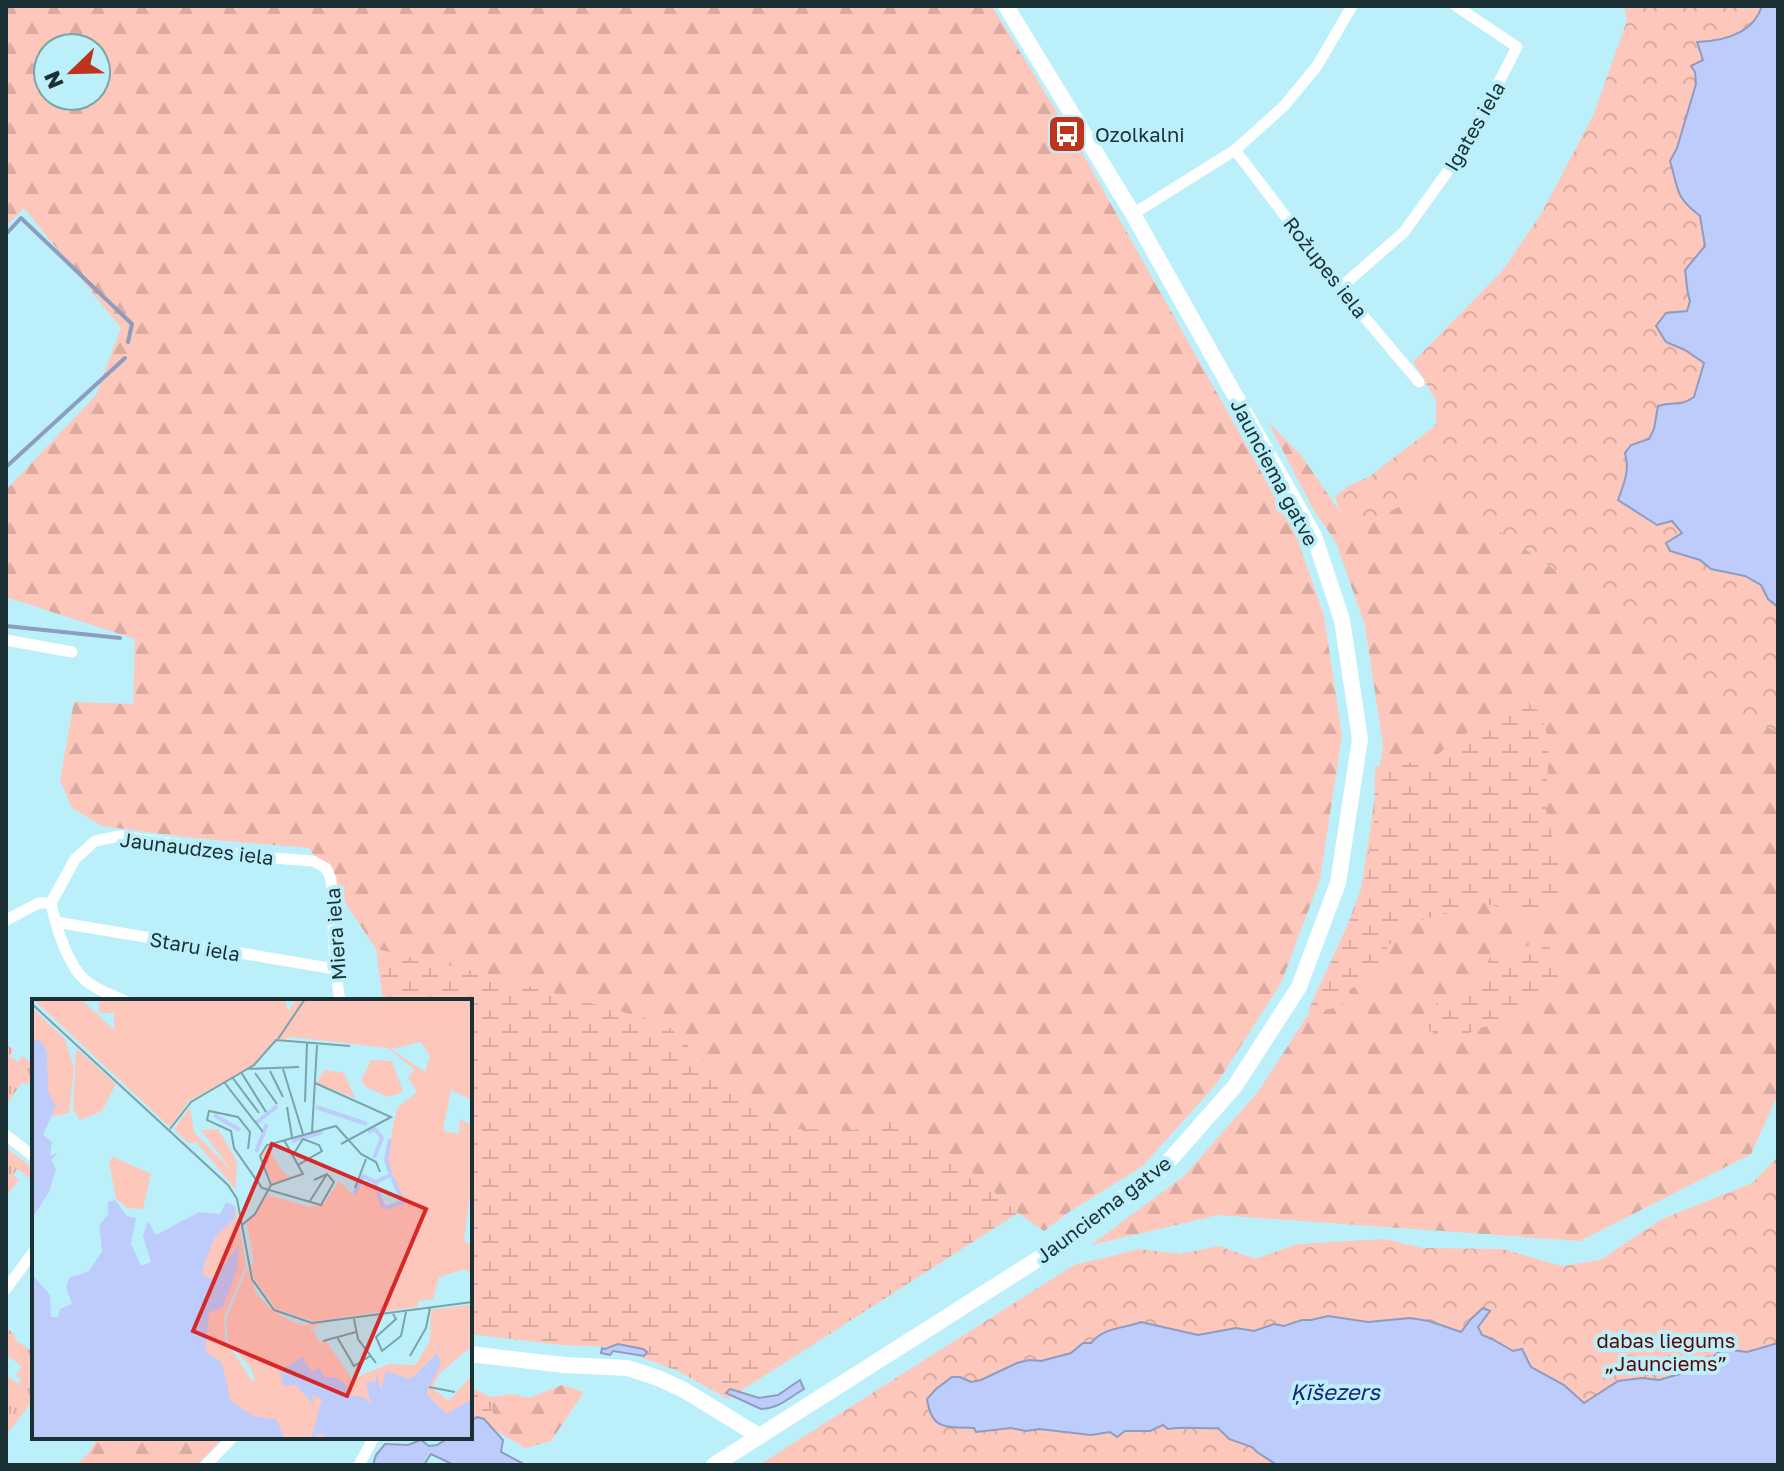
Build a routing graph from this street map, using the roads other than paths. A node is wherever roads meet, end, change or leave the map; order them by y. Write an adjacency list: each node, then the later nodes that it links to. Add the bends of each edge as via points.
1 (1006, 6): 5 (main road, Jaunciema gatve)
2 (1352, 6): 4 (street, via 1317,66 1284,106)
3 (1456, 6): 6 (street, Igates iela, via 1517,47 1466,146 1440,183 1404,232)
4 (1235, 150): 5 (street); 6 (street, Rožupes iela)
5 (1133, 214): 24 (main road, Jaunciema gatve, via 1314,536 1342,620 1360,739 1338,883 1299,987 1235,1086 1161,1170 1057,1247)
6 (1340, 288): 7 (street, Rožupes iela)
7 (1419, 382)
8 (6, 640): 9 (street)
9 (72, 652)
10 (326, 868): 11 (street, Jaunaudzes iela, via 313,861 120,836 95,841 75,859); 14 (street, Miera iela, via 331,879)
11 (51, 903): 12 (street, via 39,903); 13 (street)
12 (6, 920)
13 (56, 922): 14 (street, Staru iela); 15 (street, via 81,976)
14 (335, 969): 16 (street, Miera iela)
15 (121, 999)
16 (340, 999)
17 (6, 1135): 18 (street)
18 (32, 1155)
19 (32, 1254): 21 (street)
20 (6, 1267): 21 (street)
21 (21, 1268): 22 (street)
22 (6, 1289)
23 (472, 1354): 24 (main road, via 628,1368 684,1390)
24 (759, 1436): 29 (main road, Jaunciema gatve)
25 (231, 1439): 27 (street)
26 (373, 1439): 28 (street)
27 (206, 1465)
28 (359, 1465)
29 (714, 1465)

